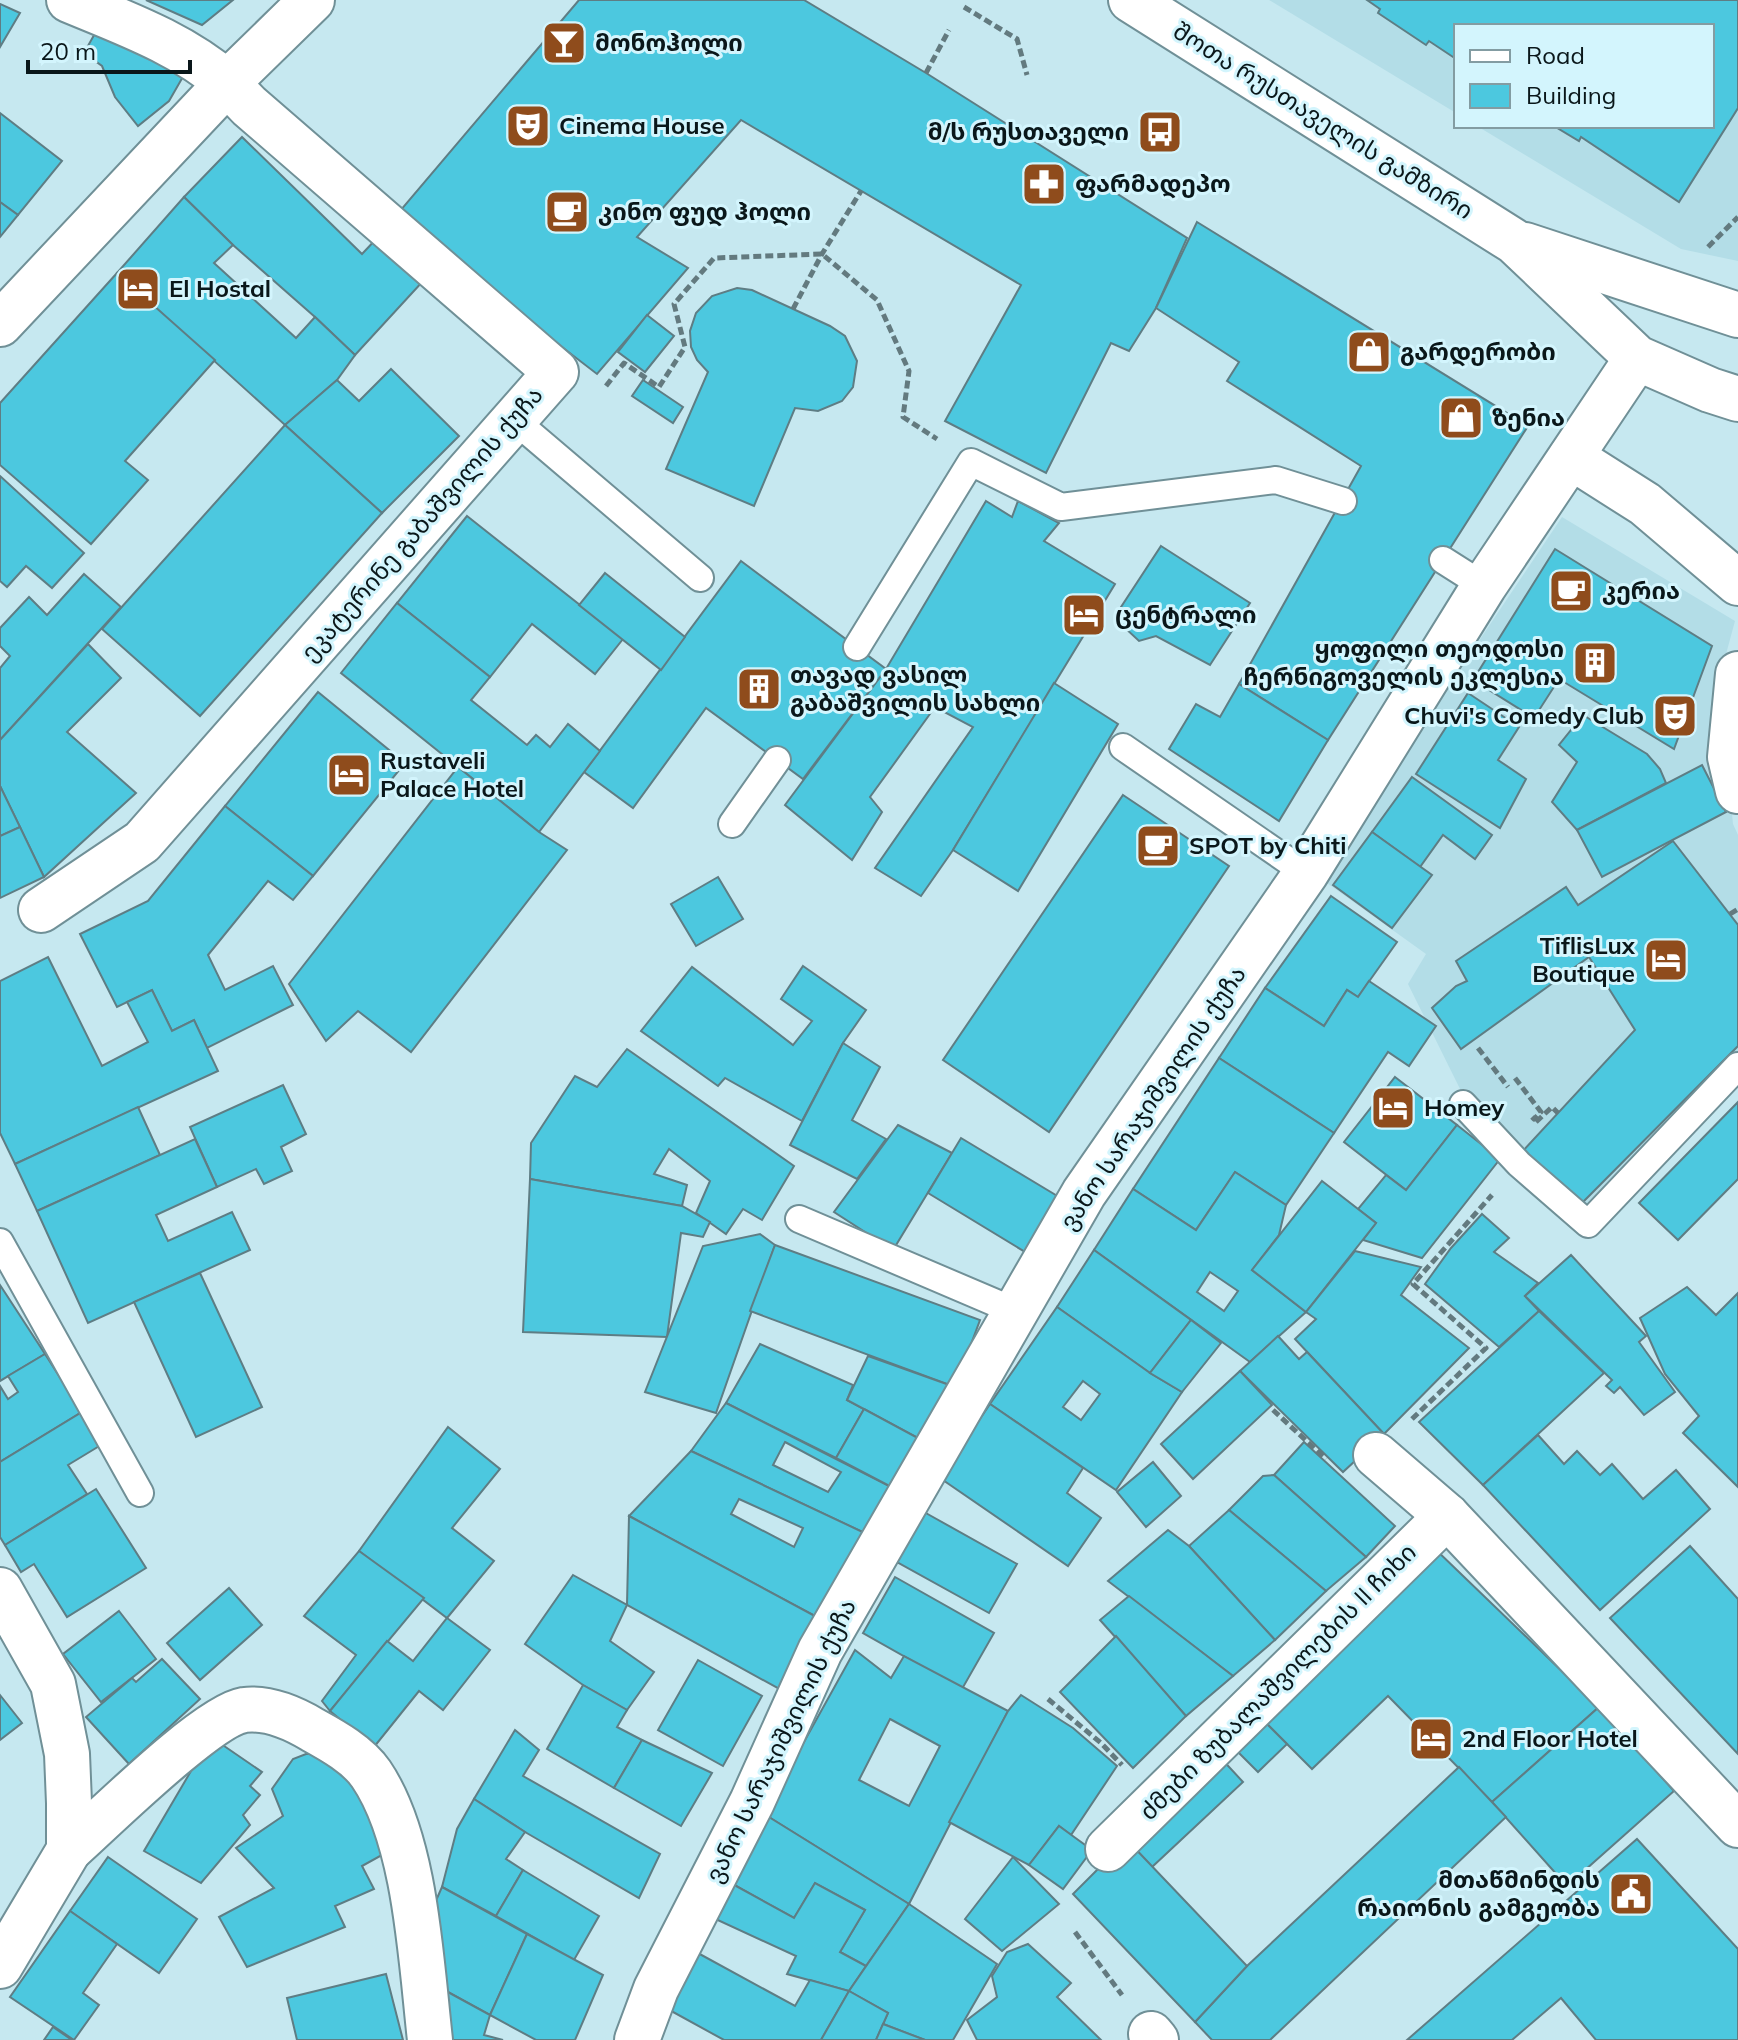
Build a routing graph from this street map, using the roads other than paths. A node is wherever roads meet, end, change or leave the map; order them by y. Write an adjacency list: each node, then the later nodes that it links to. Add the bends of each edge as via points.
1 (69, 0): 4 (street, via 149,34 204,63)
2 (312, 0): 4 (street)
3 (1131, 0): 5 (street, შოთა რუსთაველის გამზირი)
4 (227, 83): 7 (street); 10 (street, ეკატერინე გაბაშვილის ქუჩა, via 556,372)
5 (1515, 242): 6 (street, შოთა რუსთაველის გამზირი); 8 (street, შოთა რუსთაველის გამზირი)
6 (1737, 315)
7 (0, 324)
8 (1637, 358): 9 (street, შოთა რუსთაველის გამზირი); 11 (street, ვანო სარაჯიშვილის ქუჩა)
9 (1738, 399)
10 (513, 419): 14 (lane); 24 (street, ეკატერინე გაბაშვილის ქუჩა, via 142,842)
11 (1571, 457): 15 (street, via 1645,504); 16 (street, ვანო სარაჯიშვილის ქუჩა)
12 (1343, 501): 17 (lane, via 1276,480 1061,507 971,462)
13 (1443, 560): 16 (lane)
14 (700, 578)
15 (1738, 583)
16 (1484, 586): 23 (street, ვანო სარაჯიშვილის ქუჩა)
17 (857, 647)
18 (1738, 674): 21 (street, via 1730,757)
19 (1123, 747): 23 (lane)
20 (777, 760): 22 (lane)
21 (1738, 791)
22 (732, 824)
23 (1306, 873): 29 (street, ვანო სარაჯიშვილის ქუჩა, via 1084,1193)
24 (41, 910)
25 (1738, 1066): 26 (lane, via 1588,1224 1519,1164)
26 (1463, 1104)
27 (799, 1219): 29 (lane)
28 (0, 1242): 31 (lane)
29 (1017, 1312): 39 (street, ვანო სარაჯიშვილის ქუჩა, via 820,1651 752,1802 656,1989)
30 (1376, 1455): 32 (street)
31 (140, 1493)
32 (1447, 1516): 34 (street); 35 (street, ძმები ზუბალაშვილების II ჩიხი)
33 (0, 1590): 36 (street, via 53,1684 67,1754)
34 (1738, 1825)
35 (1108, 1849)
36 (69, 1850): 37 (street); 38 (street, via 202,1732 243,1710 287,1715 338,1745 370,1772 395,1823 413,1896)
37 (0, 1966)
38 (430, 2040)
39 (637, 2040)

